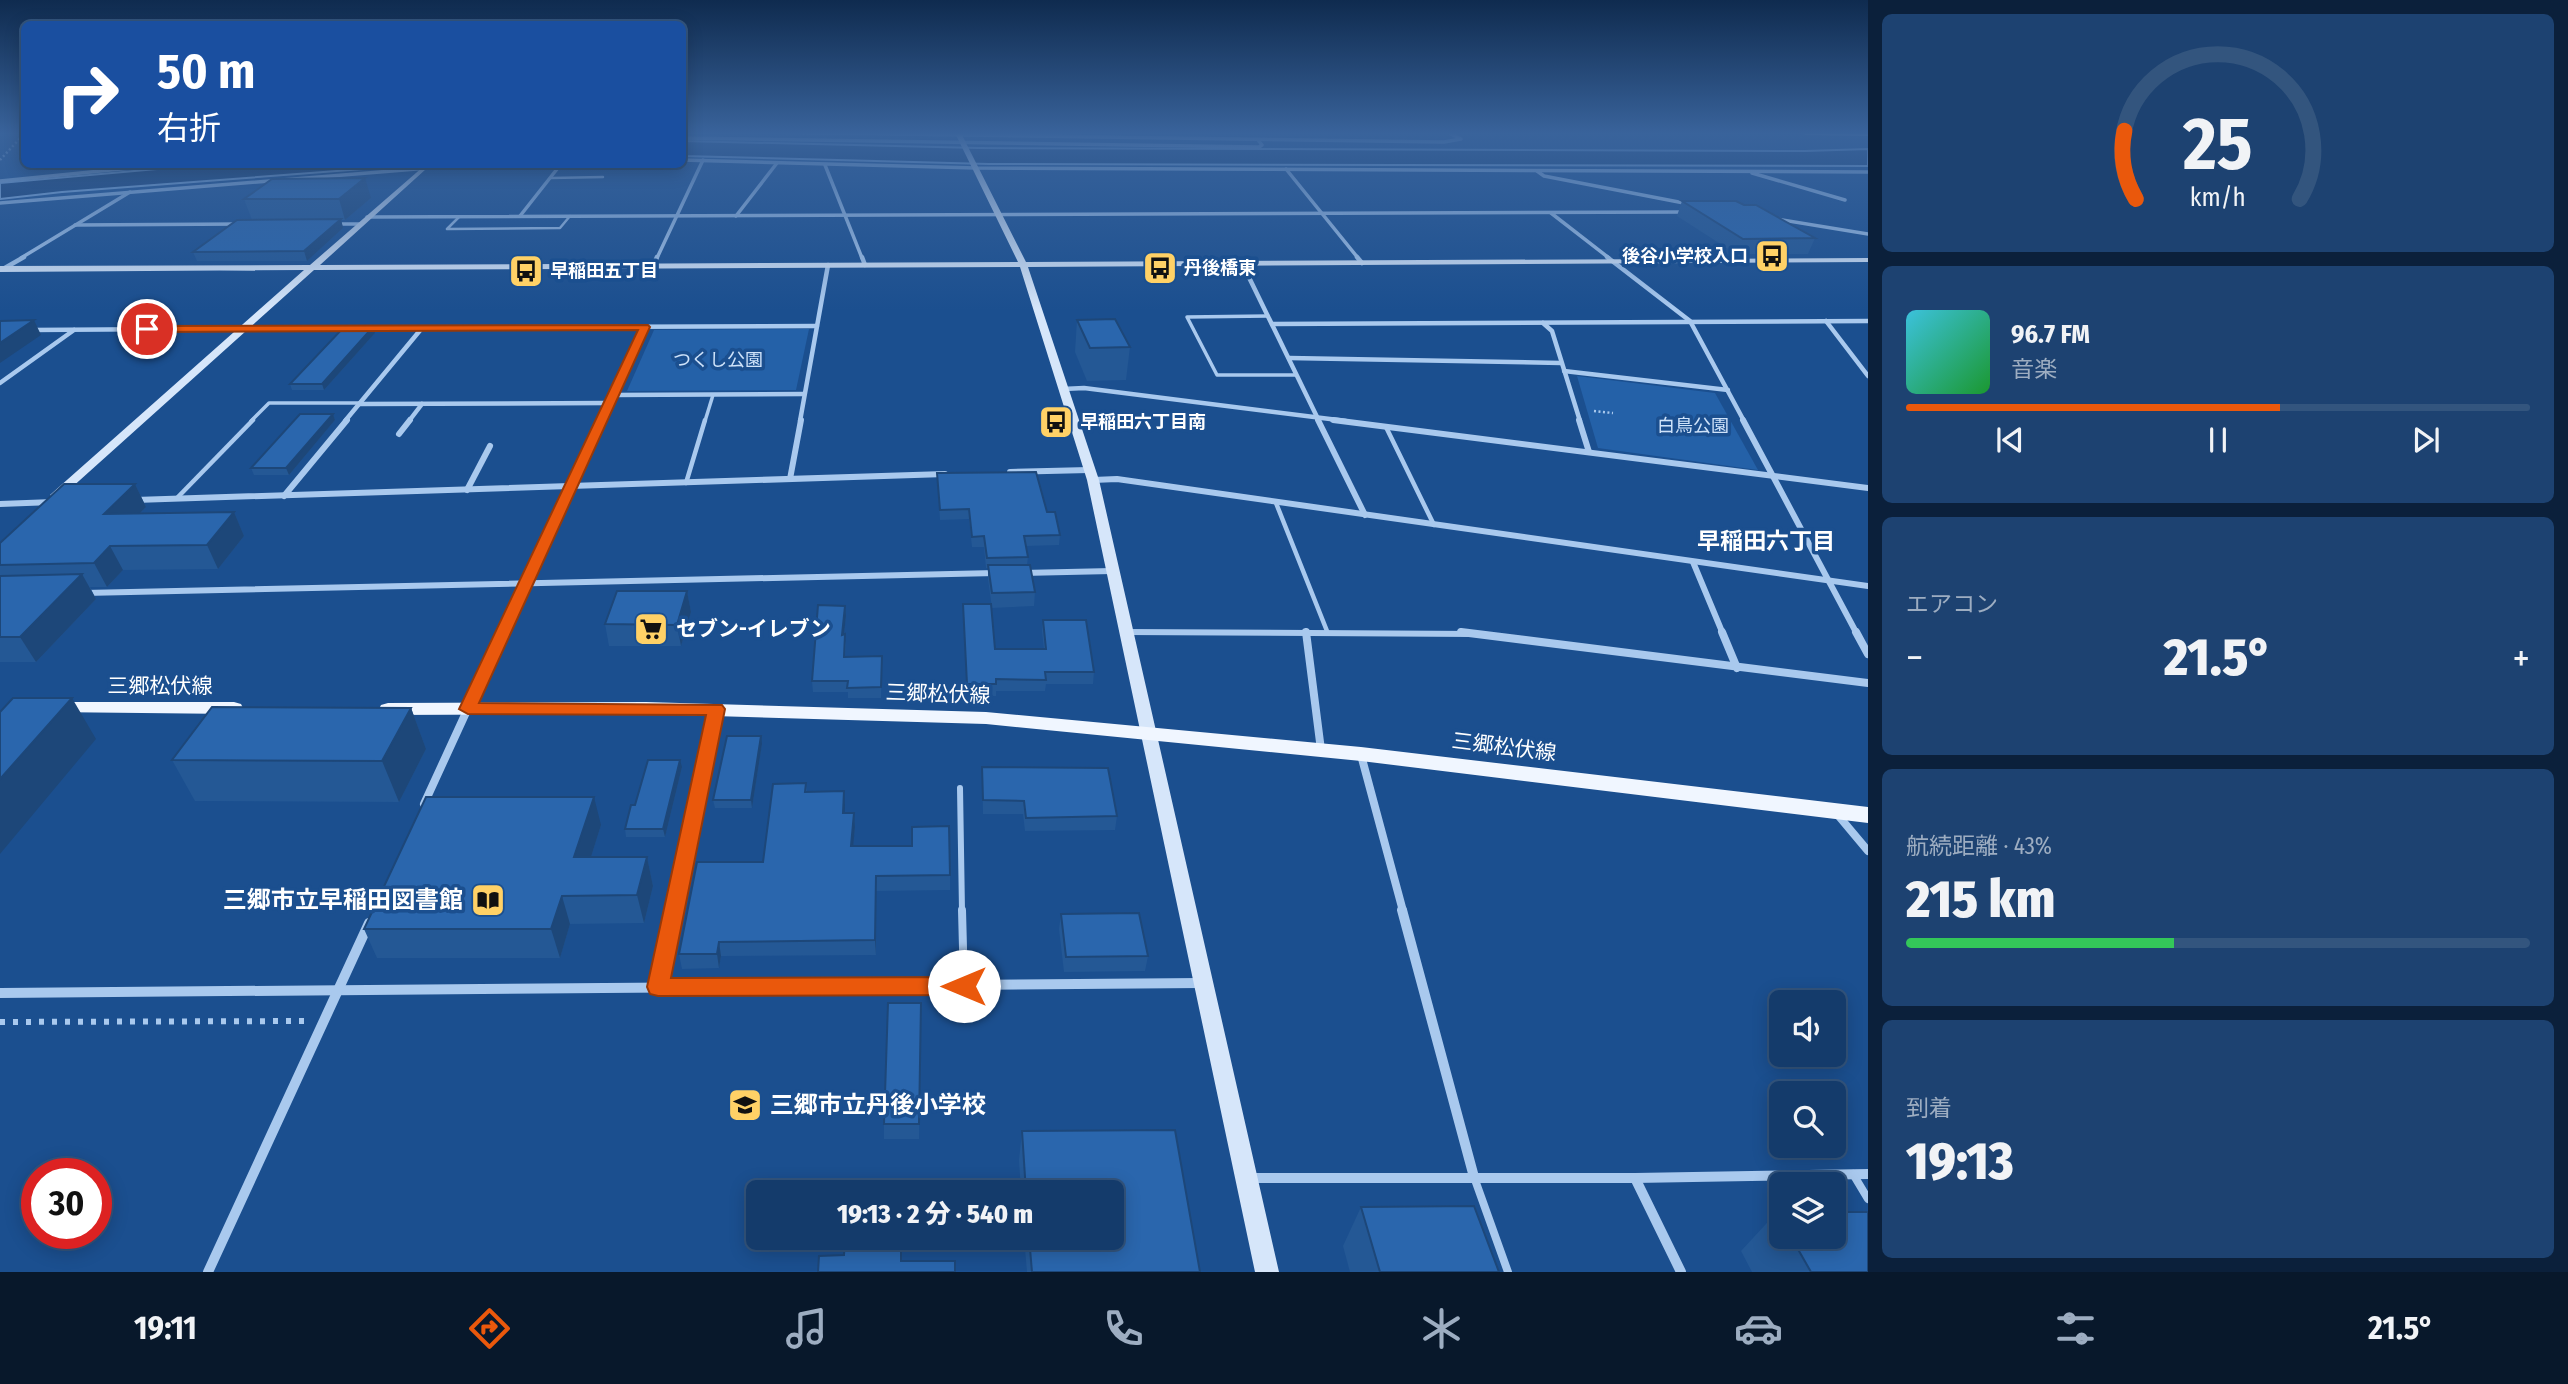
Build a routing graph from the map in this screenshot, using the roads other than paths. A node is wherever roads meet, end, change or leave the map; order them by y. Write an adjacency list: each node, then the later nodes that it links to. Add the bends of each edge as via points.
1 (120, 191): 13 (street)
2 (132, 191): 29 (street)
3 (397, 191): 26 (street)
4 (540, 191): 20 (street)
5 (688, 191): 22 (street)
6 (755, 191): 23 (street)
7 (836, 191): 19 (street)
8 (987, 191): 17 (street)
9 (1304, 191): 18 (street)
10 (1621, 191): 14 (street)
11 (1817, 191): 12 (street)
12 (1846, 200)
13 (0, 203)
14 (1693, 205)
15 (1690, 212): 16 (street)
16 (1551, 213): 18 (street); 32 (street)
17 (998, 214): 18 (street); 19 (street); 35 (street)
18 (1323, 214): 34 (street)
19 (846, 215): 23 (street); 37 (street)
20 (520, 216): 21 (street); 24 (street)
21 (570, 216): 22 (street); 24 (lane, via 560,228 447,229)
22 (677, 216): 23 (street); 38 (street)
23 (736, 216)
24 (458, 217): 26 (street)
25 (1773, 218): 30 (street)
26 (363, 220): 28 (street); 39 (street)
27 (251, 224): 29 (street)
28 (332, 224)
29 (75, 225): 40 (street)
30 (1868, 234)
31 (1868, 260): 32 (street)
32 (1614, 261): 34 (street); 42 (street)
33 (1242, 263): 34 (street); 35 (street); 41 (street)
34 (1362, 263)
35 (1023, 264): 37 (street); 59 (street)
36 (828, 265): 37 (street); 38 (street); 47 (street)
37 (865, 265)
38 (653, 266): 39 (street)
39 (312, 267): 40 (street); 51 (street)
40 (1, 269)
41 (1268, 316): 46 (street); 56 (lane, via 1187,317 1217,375)
42 (1690, 321): 43 (street); 45 (street); 60 (street)
43 (1826, 321): 44 (street); 57 (street)
44 (1868, 321)
45 (1543, 323): 46 (street); 54 (street, via 1552,331)
46 (1272, 324): 53 (street)
47 (817, 326): 48 (street); 61 (street)
48 (644, 327): 49 (street); 63 (street)
49 (422, 328): 51 (street); 64 (street)
50 (75, 329): 51 (street); 52 (street); 58 (street)
51 (243, 329): 83 (street)
52 (25, 330)
53 (1289, 358): 54 (street); 56 (street)
54 (1562, 363): 55 (street)
55 (1564, 371): 60 (street); 70 (street)
56 (1296, 375): 66 (street)
57 (1868, 376)
58 (0, 383)
59 (1063, 389): 66 (street); 73 (street)
60 (1728, 390): 74 (street)
61 (804, 394): 62 (street); 75 (street)
62 (713, 395): 63 (street); 76 (lane)
63 (611, 399): 65 (street); 77 (street)
64 (359, 403): 65 (street); 80 (street); 81 (lane, via 268,403)
65 (422, 404): 68 (street)
66 (1319, 418): 67 (street); 88 (street)
67 (1386, 427): 70 (street); 89 (lane)
68 (399, 434)
69 (490, 446): 79 (street)
70 (1589, 452): 74 (street)
71 (1008, 472): 73 (street)
72 (954, 474): 75 (street)
73 (1091, 475): 85 (street); 91 (street)
74 (1775, 476): 78 (street); 92 (street)
75 (790, 479): 76 (street)
76 (686, 483): 77 (street)
77 (571, 486): 79 (street); 93 (street)
78 (1868, 488)
79 (467, 490): 80 (street)
80 (284, 496): 81 (street)
81 (177, 498): 82 (street)
82 (125, 500)
83 (48, 502): 84 (street); 86 (street); 87 (street)
84 (61, 502)
85 (1276, 503): 88 (street); 96 (lane)
86 (0, 504)
87 (39, 511)
88 (1365, 515): 89 (street)
89 (1434, 525): 90 (street)
90 (1693, 562): 92 (street); 100 (street)
91 (1112, 571): 93 (street); 97 (street)
92 (1829, 581): 94 (street); 99 (street)
93 (526, 584): 95 (street); 105 (street)
94 (1868, 586)
95 (69, 594)
96 (1327, 631): 98 (street); 100 (street, via 1458,632)
97 (1125, 632): 98 (street); 107 (street)
98 (1306, 632): 108 (street)
99 (1868, 654)
100 (1737, 668): 101 (street)
101 (1868, 683)
102 (41, 708): 103 (main road, 三郷松伏線)
103 (248, 708)
104 (372, 709): 105 (main road, 三郷松伏線)
105 (468, 709): 106 (main road, 三郷松伏線); 113 (street)
106 (716, 709): 107 (main road, 三郷松伏線, via 986,718); 118 (lane)
107 (1146, 732): 108 (main road, 三郷松伏線); 116 (street)
108 (1321, 750): 109 (main road, 三郷松伏線)
109 (1361, 754): 111 (main road, 三郷松伏線); 123 (street)
110 (960, 788): 117 (lane)
111 (1835, 811): 112 (main road, 三郷松伏線); 114 (street)
112 (1868, 815)
113 (417, 819)
114 (1868, 851)
115 (371, 918): 119 (street)
116 (1202, 983): 117 (street); 124 (street)
117 (964, 986): 118 (street)
118 (658, 987): 119 (street)
119 (337, 991): 120 (street); 127 (street)
120 (0, 993)
121 (1853, 1174): 122 (street); 125 (street); 126 (lane)
122 (1868, 1174)
123 (1474, 1177): 124 (street); 125 (street); 129 (lane)
124 (1246, 1178): 128 (street)
125 (1635, 1178): 130 (street)
126 (1868, 1199)
127 (208, 1272)
128 (1267, 1272)
129 (1508, 1272)
130 (1681, 1272)

